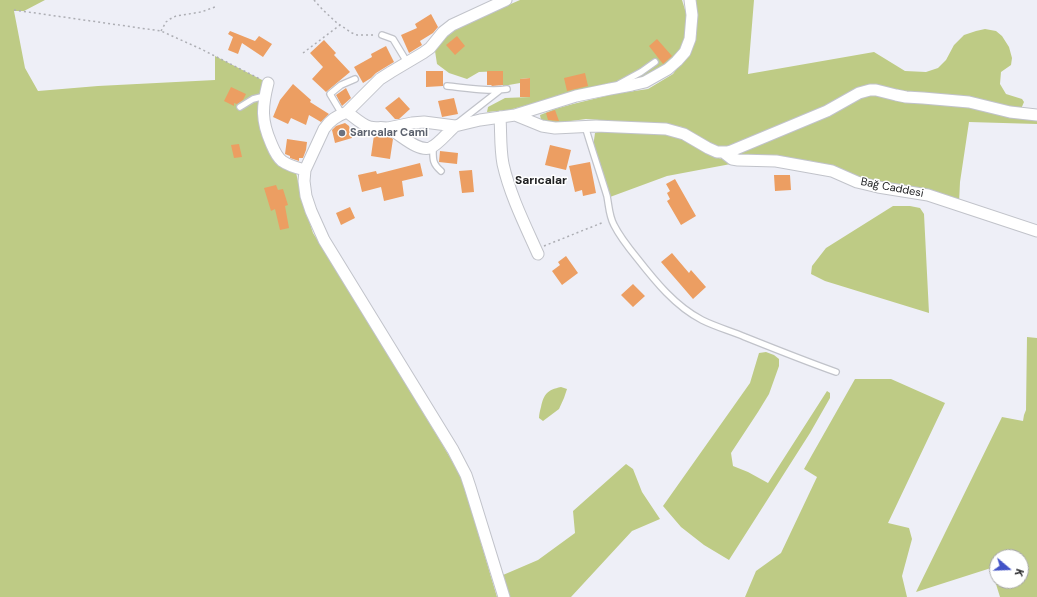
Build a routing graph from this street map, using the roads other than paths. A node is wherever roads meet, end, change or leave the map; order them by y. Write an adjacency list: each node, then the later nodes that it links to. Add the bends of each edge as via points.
1 (506, 0): 4 (street, via 452,25 423,54)
2 (690, 0): 10 (street, via 690,39 685,52 677,62 645,82)
3 (382, 35): 4 (lane, via 393,39)
4 (407, 62): 14 (street, via 380,79)
5 (656, 62): 10 (lane)
6 (355, 79): 14 (lane, via 341,85 330,94)
7 (268, 83): 12 (street)
8 (447, 86): 11 (lane)
9 (508, 89): 11 (lane)
10 (610, 89): 15 (street, via 576,96)
11 (500, 90): 18 (lane)
12 (265, 96): 13 (lane, via 253,99); 23 (street, via 264,124 275,153 283,162)
13 (240, 107)
14 (345, 113): 20 (street, via 366,126); 23 (street, via 327,124)
15 (515, 115): 17 (street); 19 (street, Bağ Caddesi, via 555,128)
16 (1037, 115): 22 (street, via 1010,112 969,102 906,97 870,90 859,93 827,111 731,151)
17 (500, 117): 18 (street); 26 (street, via 503,163 509,187)
18 (455, 126): 20 (street, via 424,122); 21 (street)
19 (585, 126): 22 (street, Bağ Caddesi, via 666,128 684,134 717,152); 27 (lane, via 608,200 611,219 624,242 656,282 702,320)
20 (388, 128): 21 (street, via 419,146)
21 (433, 146): 24 (lane, via 434,162)
22 (723, 152): 25 (street, Bağ Caddesi, via 738,160 776,161 832,170 857,182 928,195)
23 (305, 170): 28 (street, via 306,196 334,259 454,450 466,475)
24 (442, 171)
25 (1037, 231)
26 (537, 252)
27 (836, 372)
28 (504, 597)

